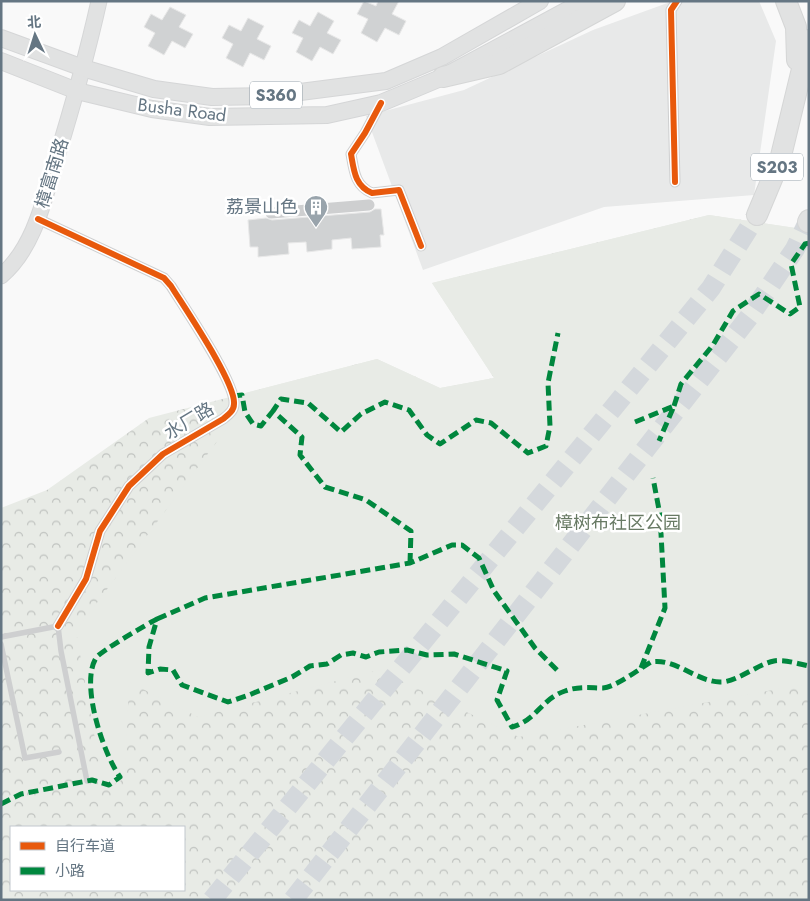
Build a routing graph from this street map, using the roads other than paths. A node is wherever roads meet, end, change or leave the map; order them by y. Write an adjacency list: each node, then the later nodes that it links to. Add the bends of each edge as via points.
1 (99, 1): 10 (street, 樟富南路)
2 (540, 1): 12 (main road, Busha Road / S360, via 442,58 386,81 269,96 212,97)
3 (584, 1): 11 (main road, Busha Road / S360)
4 (616, 1): 11 (highway, via 498,64)
5 (677, 1): 17 (street, via 671,10)
6 (786, 1): 16 (highway, via 796,27 797,41)
7 (1, 38): 10 (main road, Busha Road / S360)
8 (809, 40): 16 (highway, S203)
9 (1, 61): 13 (main road, Busha Road / S360)
10 (83, 68): 12 (main road, Busha Road / S360); 13 (street, 樟富南路)
11 (443, 77): 14 (main road, Busha Road / S360)
12 (154, 89): 15 (main road)
13 (77, 91): 15 (main road, Busha Road / S360); 21 (street, 樟富南路)
14 (381, 103): 15 (main road, Busha Road / S360, via 327,115 210,117); 22 (street, via 351,154 355,177 360,186 372,194 399,190)
15 (152, 109)
16 (792, 117): 20 (highway, S203, via 780,160)
17 (675, 182)
18 (369, 205): 19 (street)
19 (271, 213)
20 (757, 215)
21 (38, 219): 23 (street, 樟富南路, via 14,264); 24 (street, 水厂路, via 164,278 229,384 234,404 232,412 163,454 129,486 100,531 86,580)
22 (421, 246)
23 (1, 276)
24 (58, 626): 25 (lane); 28 (lane)
25 (1, 637)
26 (1, 644): 27 (lane, via 24,758)
27 (59, 752)
28 (88, 781)

